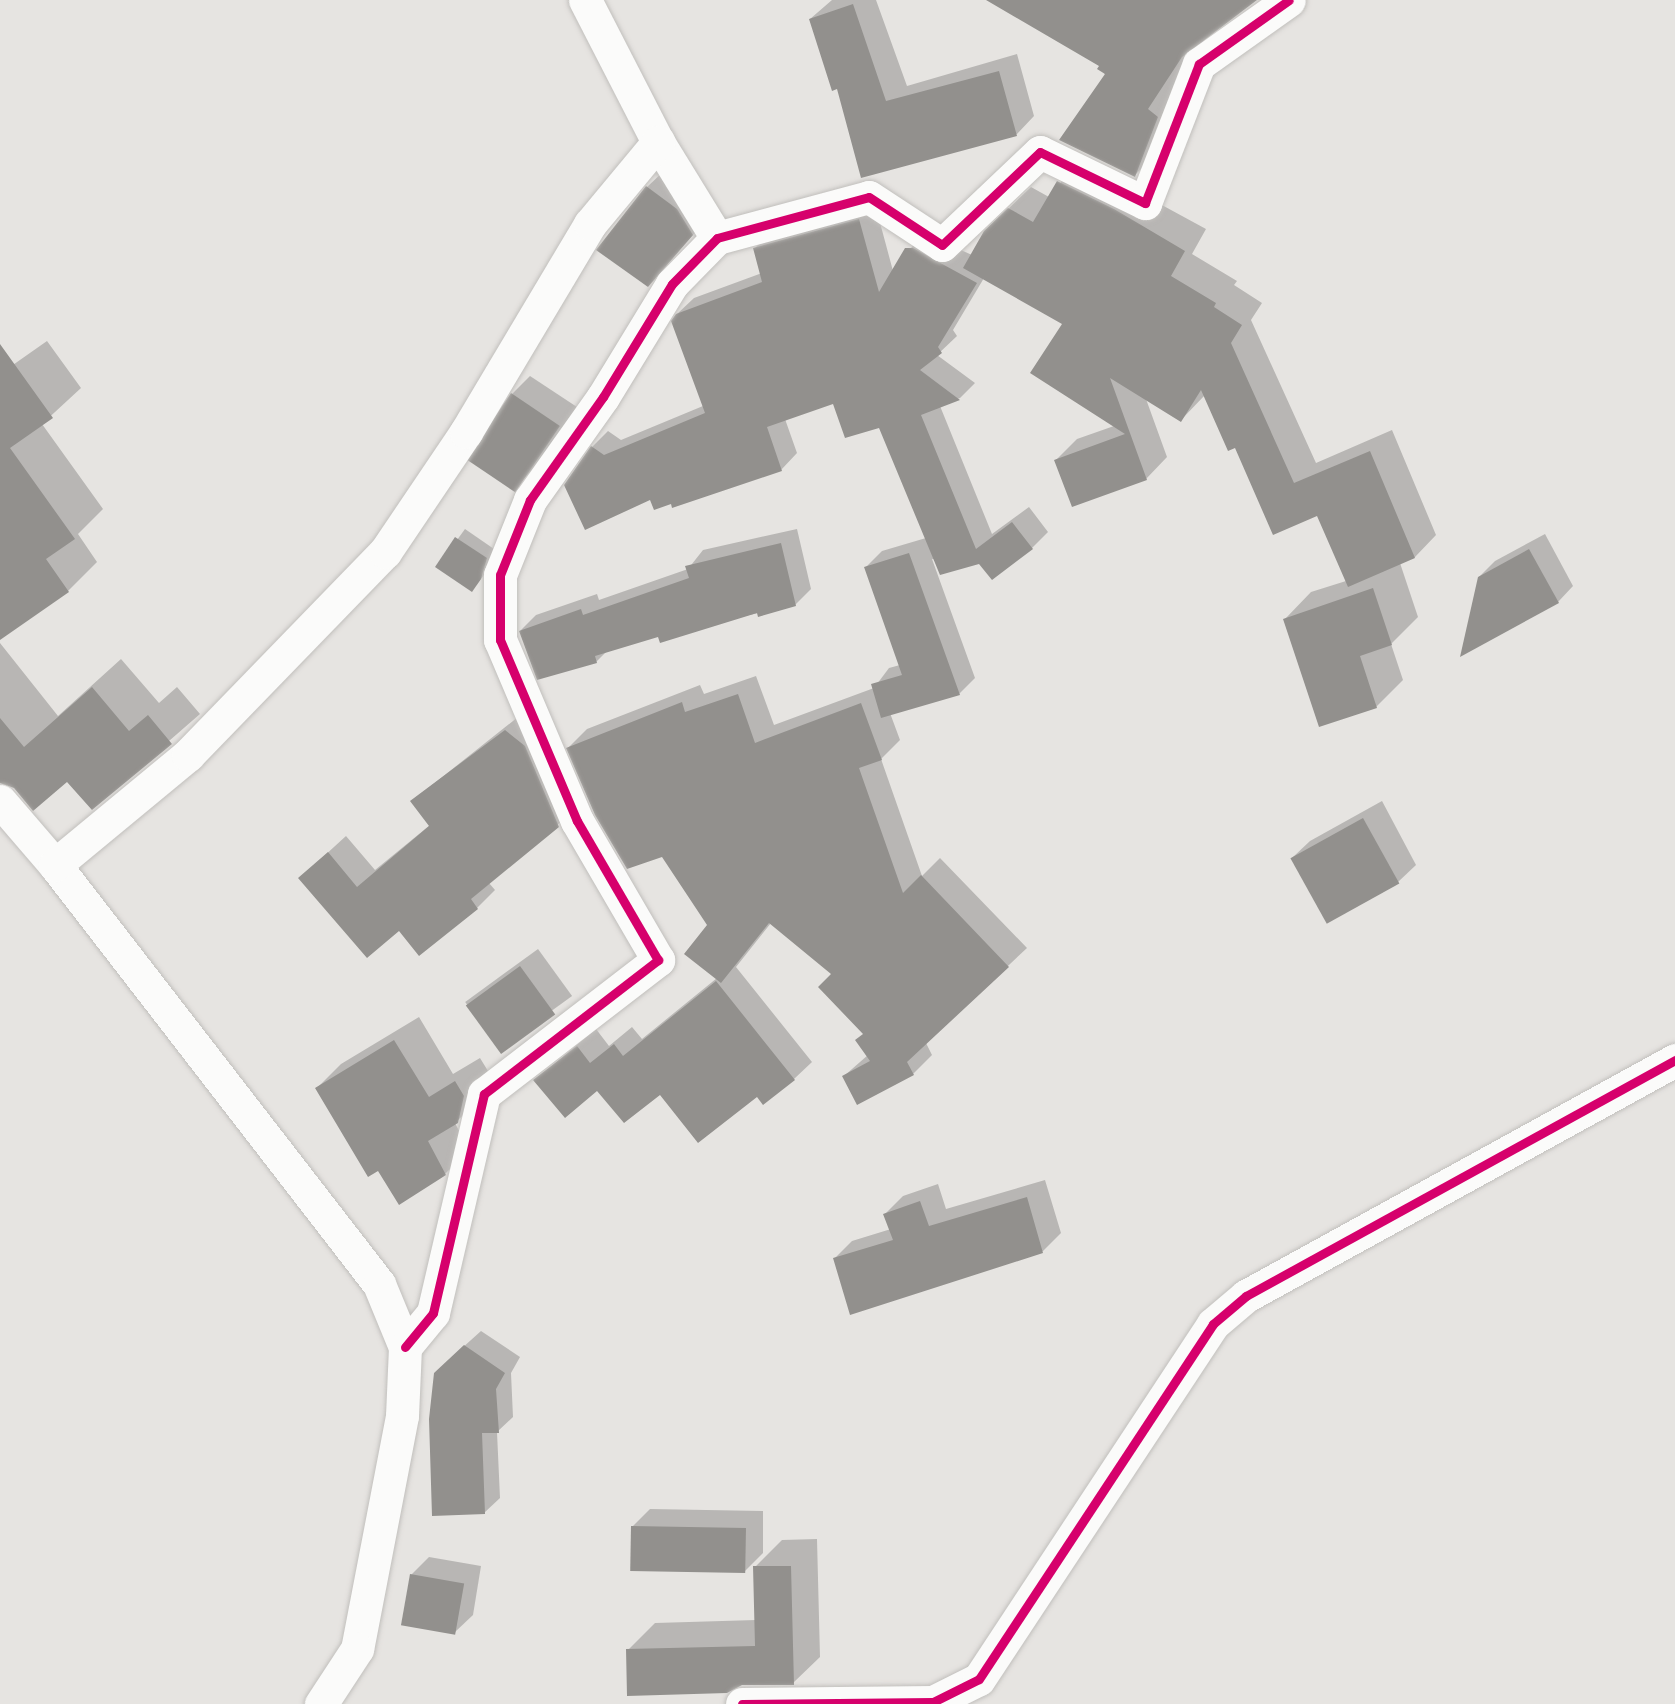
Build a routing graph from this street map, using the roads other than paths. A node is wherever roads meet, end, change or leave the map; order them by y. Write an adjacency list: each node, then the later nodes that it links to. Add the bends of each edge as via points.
1 (585, 0): 3 (street)
2 (1289, 0): 4 (street, via 1199,64 1145,203 1040,152 942,245 868,197)
3 (658, 142): 4 (street); 6 (street, via 590,224 466,432 385,552 188,755)
4 (717, 238): 8 (street, via 672,284 603,397 530,500 500,575 500,640 577,821 658,960 484,1094 433,1313)
5 (0, 801): 6 (street)
6 (55, 865): 8 (street, via 379,1284)
7 (1675, 1059): 10 (street, via 1246,1296 1213,1324 980,1679 933,1702)
8 (405, 1347): 9 (street, via 402,1416 357,1649)
9 (321, 1704)
10 (741, 1704)

